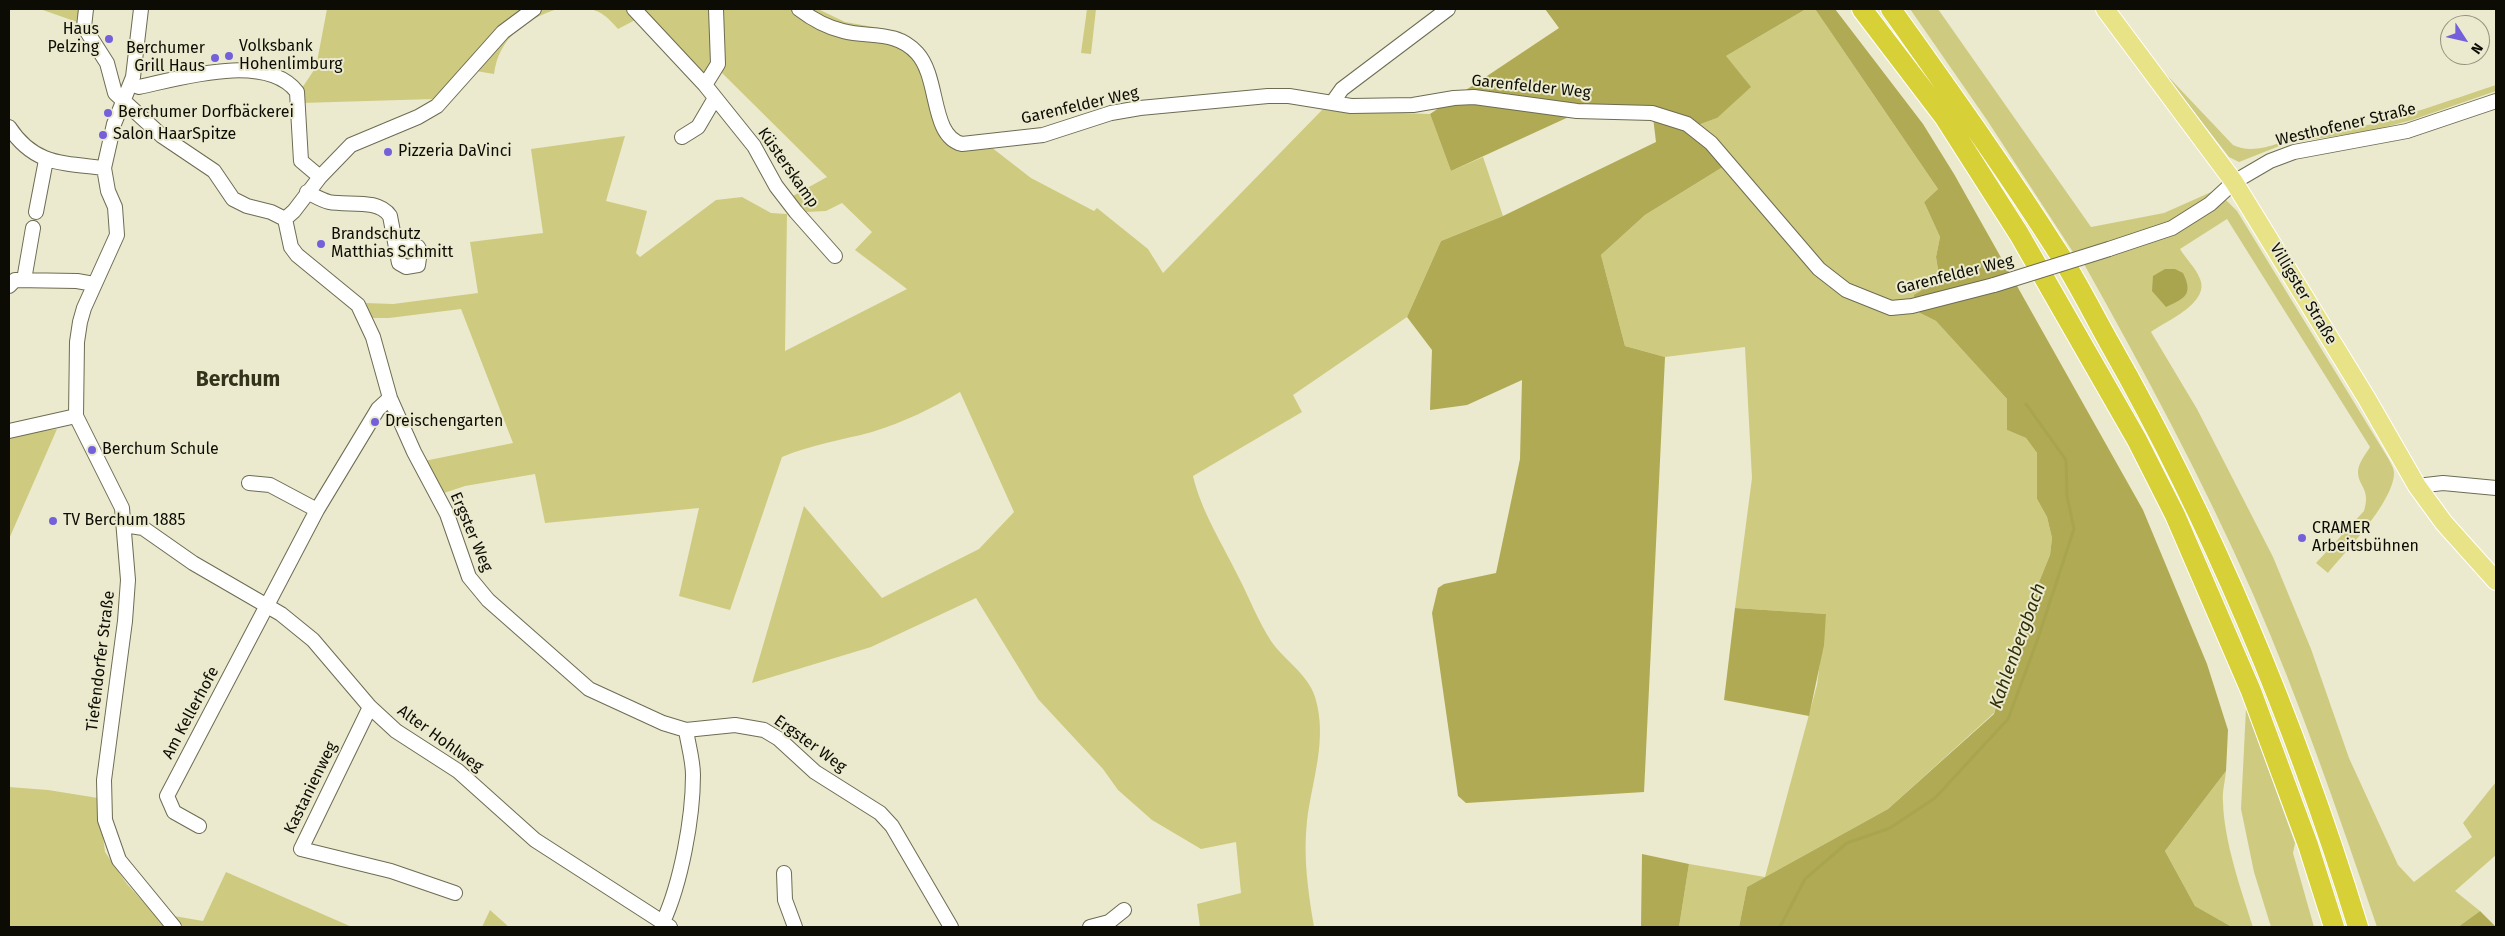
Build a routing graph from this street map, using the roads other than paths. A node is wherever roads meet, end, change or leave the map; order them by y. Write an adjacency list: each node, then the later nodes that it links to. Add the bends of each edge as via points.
1 (86, 9): 14 (street, via 84,27 107,63 115,93)
2 (140, 9): 11 (street, Tiefendorfer Straße)
3 (534, 9): 21 (street, via 503,32 437,106 418,118 351,145)
4 (634, 9): 12 (street)
5 (716, 9): 12 (street, via 718,64)
6 (799, 9): 16 (street, Garenfelder Weg, via 831,28 892,37 911,46 931,76 942,127 952,139 962,144 1043,135 1111,113 1140,108 1268,96)
7 (1448, 9): 16 (street, via 1342,89)
8 (1862, 9): 53 (highway, via 1950,127 2047,282 2137,440 2175,515 2251,691 2308,845)
9 (1891, 9): 54 (highway, via 2058,251 2168,451 2216,551 2276,690 2328,831)
10 (2106, 9): 22 (main road, Villigster Straße)
11 (131, 84): 14 (street, Tiefendorfer Straße); 21 (street, via 140,87 241,69 264,73 297,92 301,161)
12 (705, 85): 13 (street, Küsterskamp)
13 (714, 98): 18 (street, via 698,127); 28 (street, Küsterskamp, via 754,146 776,186)
14 (124, 100): 20 (street, Tiefendorfer Straße, via 114,124); 25 (street, via 162,136 214,170 233,199)
15 (2496, 101): 22 (street, Westhofener Straße, via 2407,131 2294,152 2252,170)
16 (1332, 103): 22 (street, Garenfelder Weg, bridge, via 1351,106 1413,105 1474,98 1577,111 1652,112 1687,124 1711,143 1819,269 1846,290 1891,308 1912,306 1994,285 2172,228 2210,204)
17 (9, 126): 19 (street, via 32,151)
18 (682, 137)
19 (46, 160): 20 (street); 24 (street)
20 (104, 168): 30 (street, Tiefendorfer Straße, via 115,207 117,235)
21 (320, 177): 23 (street)
22 (2234, 182): 36 (main road, Villigster Straße)
23 (307, 192): 25 (street); 27 (street, via 331,202 381,207 390,216)
24 (36, 212)
25 (285, 219): 32 (street, Ergster Weg, via 291,246 297,255 358,305 373,337)
26 (33, 228): 29 (street)
27 (397, 243)
28 (835, 256)
29 (24, 280): 30 (street); 31 (street, via 15,280)
30 (94, 284): 33 (street, Tiefendorfer Straße, via 84,308 77,342)
31 (9, 286)
32 (390, 398): 38 (street, via 378,409); 43 (street, Ergster Weg, via 447,514 464,567 477,588 589,689 663,723)
33 (76, 416): 34 (street); 39 (street, Tiefendorfer Straße, via 122,508)
34 (9, 431)
35 (249, 482): 38 (street, via 270,485)
36 (2417, 486): 37 (street, via 2442,482); 40 (main road, Villigster Straße, via 2444,523)
37 (2496, 488)
38 (317, 510): 41 (street)
39 (124, 525): 41 (street, Alter Hohlweg, via 143,528 193,563); 49 (street, Tiefendorfer Straße, via 128,602 104,780 105,820 119,860)
40 (2496, 581)
41 (267, 606): 42 (street, Alter Hohlweg, via 313,640); 44 (street, Am Kellerhofe, via 167,796 174,812)
42 (370, 707): 46 (street, Kastanienweg, via 301,849 391,871); 48 (street, Alter Hohlweg, via 396,731 458,770 535,840)
43 (686, 730): 48 (street, via 693,773 691,806); 51 (street, Ergster Weg, via 735,725 764,730 779,739 815,772 880,813 903,843)
44 (199, 826)
45 (784, 873): 50 (street, via 784,900)
46 (455, 893)
47 (1124, 910): 52 (street, via 1110,922)
48 (666, 924)
49 (174, 927)
50 (795, 927)
51 (951, 927)
52 (1090, 927)
53 (2334, 927)
54 (2358, 927)

